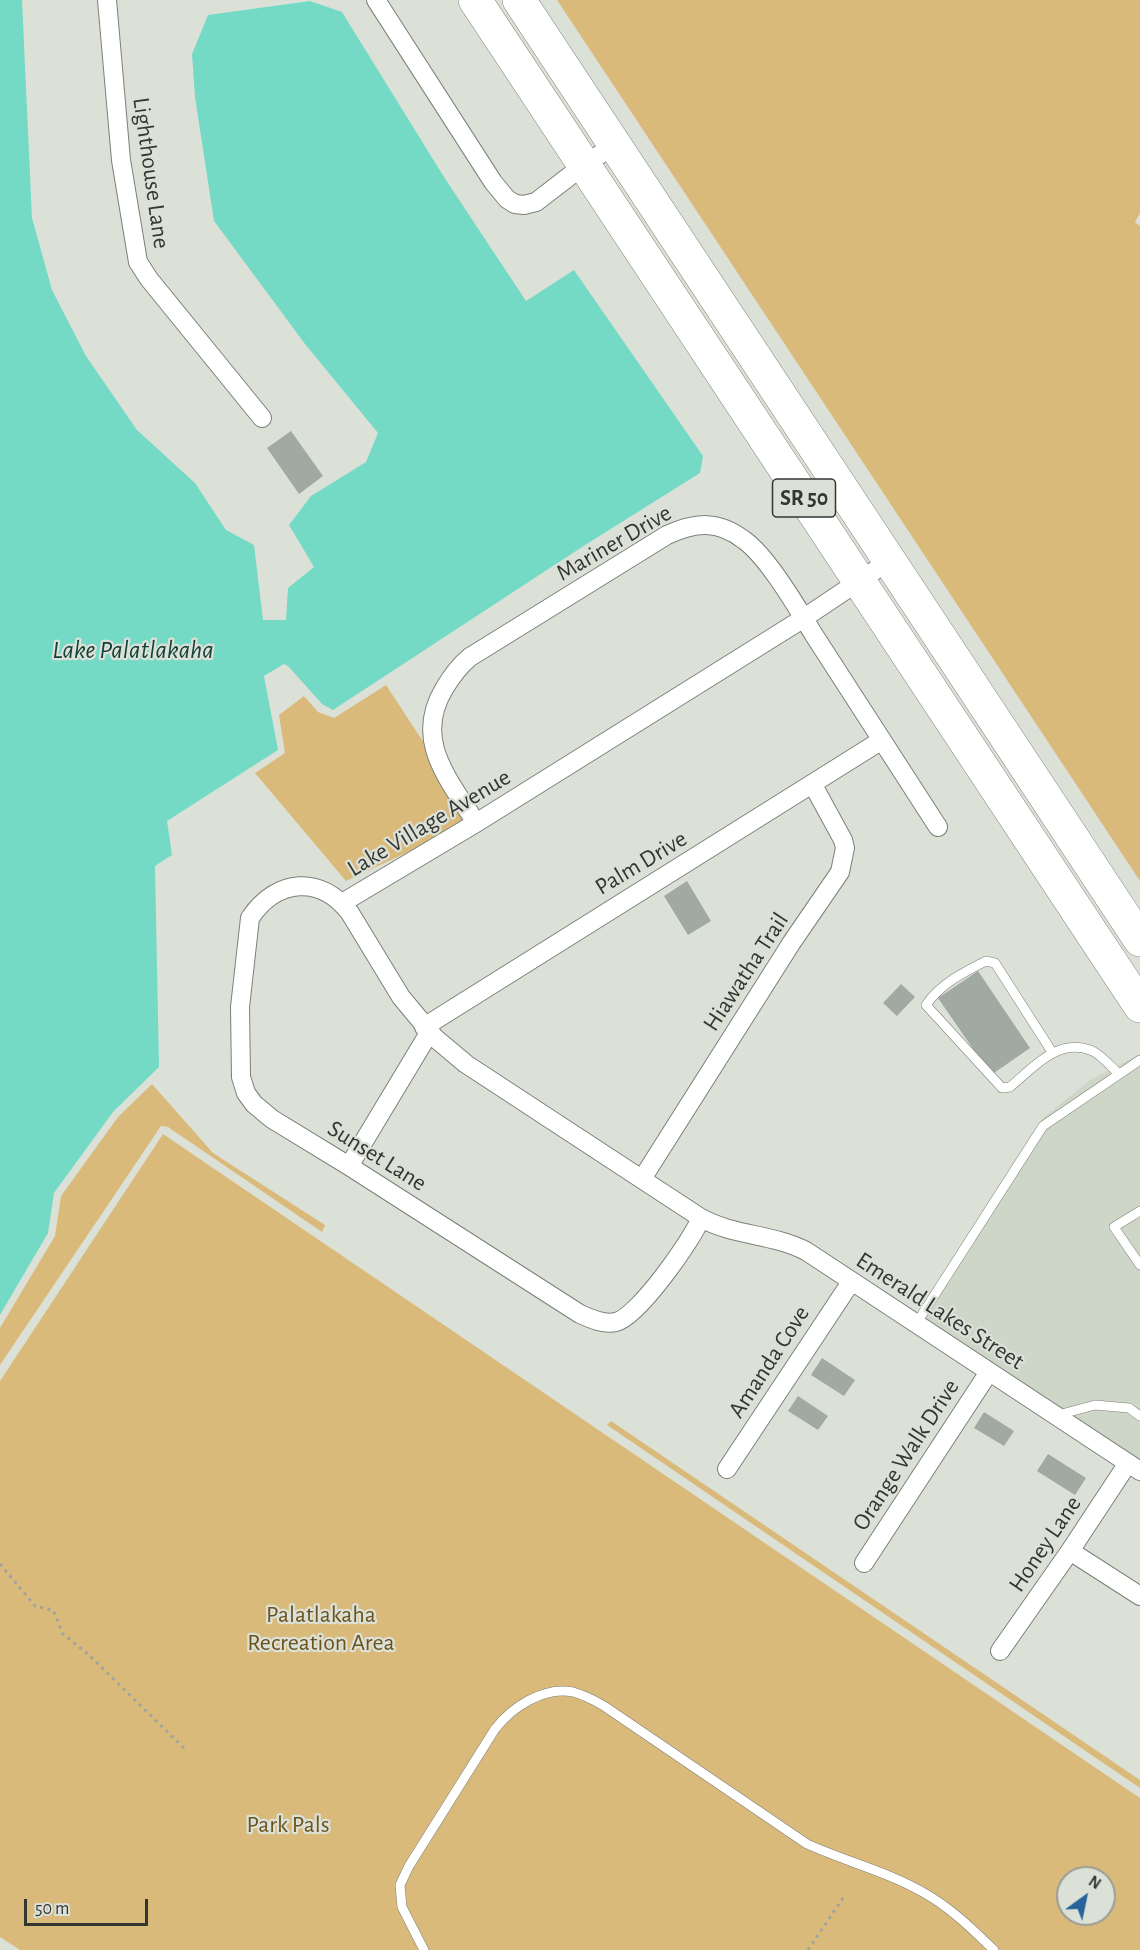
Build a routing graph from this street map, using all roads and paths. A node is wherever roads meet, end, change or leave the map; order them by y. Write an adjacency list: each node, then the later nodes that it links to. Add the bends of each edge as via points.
1 (107, 0): 7 (street, Lighthouse Lane, via 121,160 138,262)
2 (376, 0): 6 (street, via 507,199 524,205 536,202)
3 (475, 0): 6 (highway, SR 50)
4 (519, 0): 5 (highway, SR 50)
5 (614, 145): 6 (street); 8 (highway, SR 50)
6 (584, 165): 9 (highway, SR 50)
7 (262, 418)
8 (889, 561): 9 (street, Lake Village Avenue); 16 (highway, SR 50)
9 (860, 581): 10 (street, Lake Village Avenue); 17 (highway, SR 50)
10 (804, 618): 11 (street, Mariner Drive); 13 (street, Lake Village Avenue); 13 (street, Mariner Drive, via 759,553 715,525 700,525 667,535 470,657 450,677 438,697 430,729 441,767)
11 (882, 740): 12 (street, Palm Drive); 14 (street, Mariner Drive)
12 (813, 785): 18 (street, Palm Drive); 23 (street, Hiawatha Trail, via 843,840 840,872)
13 (476, 823): 15 (street, Lake Village Avenue)
14 (938, 827)
15 (342, 903): 18 (street, Lake Village Avenue, via 401,997); 22 (street, Sunset Lane, via 316,887 298,886 267,899 250,918 240,1007 241,1077 254,1104 272,1119)
16 (1140, 940)
17 (1140, 1006)
18 (427, 1030): 22 (street, Palm Drive); 23 (street, Lake Village Avenue, via 466,1064)
19 (1052, 1052): 19 (lane, via 1010,1087 1002,1089 926,1005 933,994 958,975 986,961 995,963); 21 (lane, via 1072,1047 1092,1050)
20 (1140, 1060): 21 (lane)
21 (1119, 1074): 28 (lane, via 1043,1126)
22 (349, 1166): 25 (street, Sunset Lane, via 580,1314 610,1323 619,1322 643,1301)
23 (642, 1179): 25 (street, Lake Village Avenue)
24 (1140, 1211): 26 (lane, via 1114,1227)
25 (701, 1218): 27 (street, Emerald Lakes Street, via 735,1232 794,1245)
26 (1140, 1264)
27 (851, 1282): 28 (street, Emerald Lakes Street); 33 (street, Amanda Cove)
28 (916, 1324): 29 (street, Emerald Lakes Street)
29 (989, 1372): 30 (street, Emerald Lakes Street); 35 (street, Orange Walk Drive)
30 (1056, 1416): 31 (lane, via 1095,1405 1129,1407); 32 (street, Emerald Lakes Street)
31 (1140, 1416)
32 (1134, 1467): 34 (street, Honey Lane)
33 (727, 1469)
34 (1070, 1551): 37 (street); 38 (street, Honey Lane)
35 (864, 1563)
36 (0, 1564): 39 (path, via 35,1606 53,1610 63,1634)
37 (1140, 1596)
38 (1000, 1651)
39 (187, 1751)
40 (845, 1895): 42 (path)
41 (424, 1950): 43 (lane, via 402,1907 400,1886 409,1866 506,1715 538,1697 558,1692 572,1692 604,1706 807,1844 928,1895)
42 (808, 1950)
43 (994, 1950)

